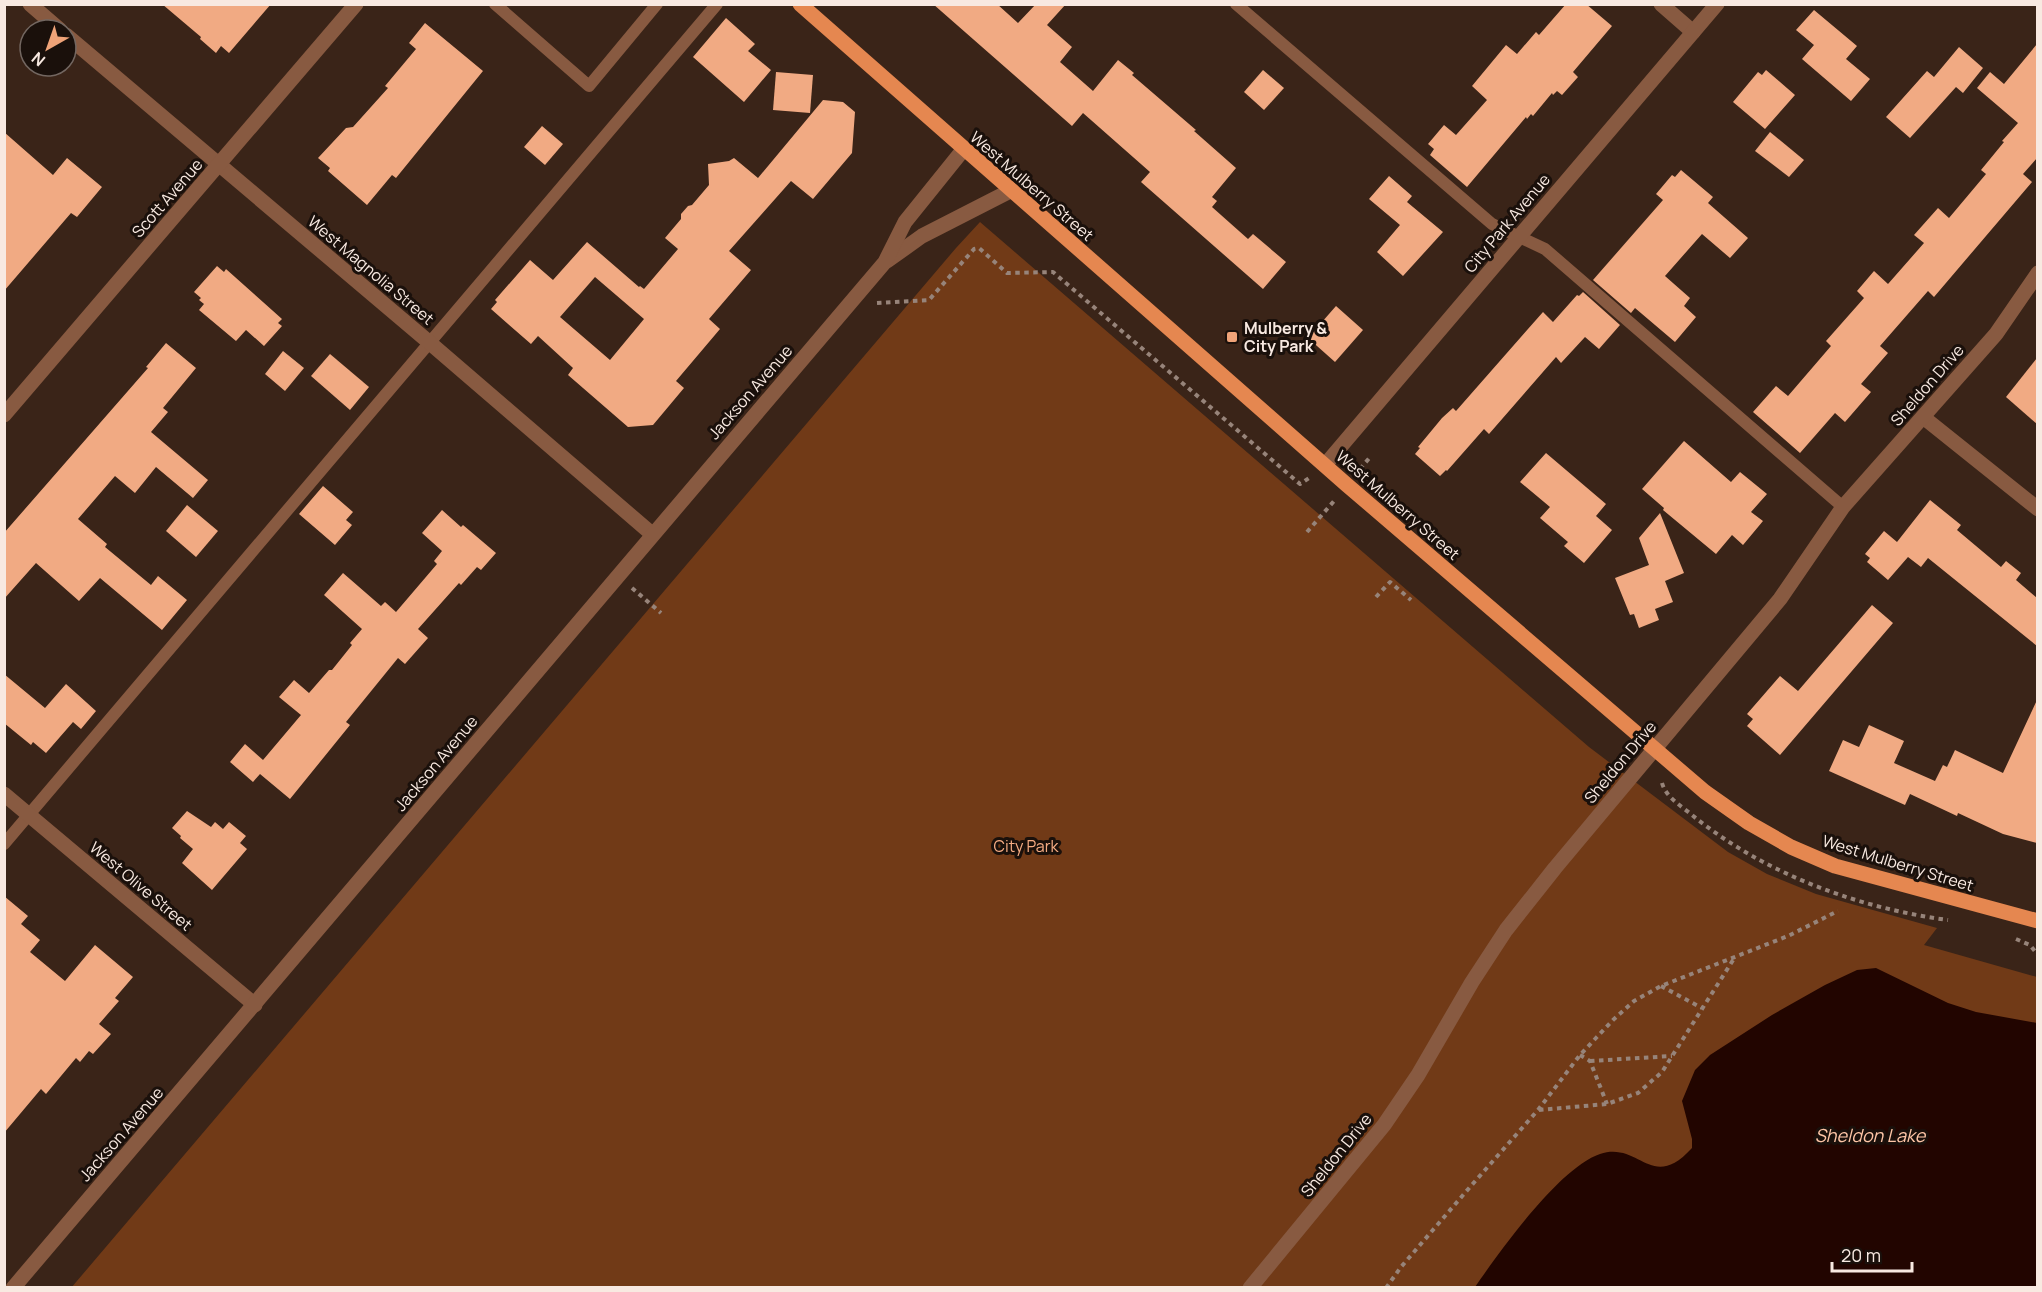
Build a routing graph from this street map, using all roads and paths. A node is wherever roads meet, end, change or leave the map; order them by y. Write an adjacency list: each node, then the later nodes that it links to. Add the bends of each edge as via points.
1 (30, 4): 10 (street)
2 (356, 4): 14 (street, Scott Avenue)
3 (495, 4): 4 (lane, via 589,86)
4 (657, 4)
5 (717, 4): 20 (lane)
6 (800, 4): 13 (main road, West Mulberry Street)
7 (1236, 4): 16 (lane, via 1492,224)
8 (1661, 4): 11 (street)
9 (1717, 4): 11 (street, City Park Avenue)
10 (46, 18)
11 (1693, 32): 16 (street, City Park Avenue)
12 (78, 45): 14 (street, West Magnolia Street)
13 (963, 150): 15 (main road, West Mulberry Street); 17 (street, Jackson Avenue, via 905,222)
14 (219, 165): 20 (street, West Magnolia Street); 21 (street, Scott Avenue)
15 (1010, 191): 17 (street, Jackson Avenue, via 922,236); 23 (main road, West Mulberry Street)
16 (1519, 238): 23 (street, City Park Avenue); 25 (lane, via 1545,249)
17 (885, 262): 19 (street, Jackson Avenue)
18 (2037, 273): 22 (street, Sheldon Drive, via 1996,334)
19 (849, 304): 24 (path, via 929,300 979,248 1007,273 1053,272); 27 (street, Jackson Avenue)
20 (430, 343): 27 (street, West Magnolia Street); 34 (lane)
21 (4, 415)
22 (1923, 417): 25 (street, Sheldon Drive); 26 (street)
23 (1325, 465): 32 (main road, West Mulberry Street)
24 (1300, 484)
25 (1843, 507): 32 (street, Sheldon Drive, via 1780,599)
26 (2037, 509)
27 (652, 534): 28 (street, Jackson Avenue)
28 (618, 575): 31 (path); 40 (street, Jackson Avenue)
29 (1376, 597): 30 (path, via 1390,582)
30 (1411, 600)
31 (661, 613)
32 (1654, 750): 37 (main road, West Mulberry Street, via 1705,792 1791,847 1835,866); 48 (street, Sheldon Drive, via 1506,930 1384,1125)
33 (4, 794): 34 (street, West Olive Street)
34 (29, 814): 35 (lane); 40 (street, West Olive Street)
35 (4, 844)
36 (1838, 911): 38 (path)
37 (2037, 921)
38 (1735, 957): 39 (path); 41 (path)
39 (1661, 986): 41 (path); 42 (path, via 1634,1001)
40 (255, 1005): 47 (street, Jackson Avenue)
41 (1702, 1008): 43 (path)
42 (1580, 1055): 44 (path); 46 (path)
43 (1672, 1056): 44 (path); 45 (path, via 1662,1072 1638,1093)
44 (1590, 1061): 45 (path)
45 (1607, 1104): 46 (path)
46 (1539, 1110): 49 (path)
47 (14, 1287)
48 (1250, 1287)
49 (1386, 1287)

